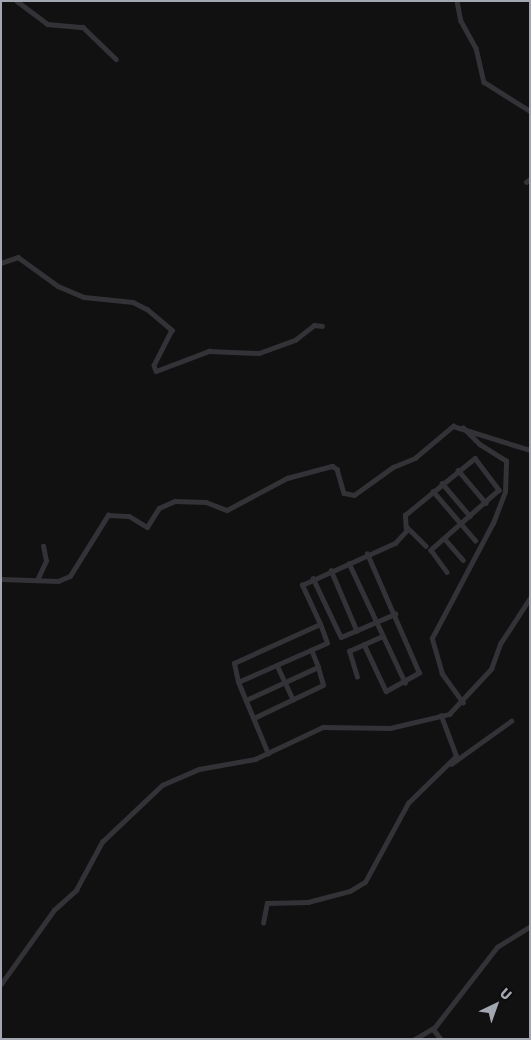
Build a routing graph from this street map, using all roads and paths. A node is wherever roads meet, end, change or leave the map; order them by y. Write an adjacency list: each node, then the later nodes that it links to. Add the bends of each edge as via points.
1 (18, 1): 3 (street, via 47,24 83,27)
2 (458, 1): 4 (street, via 461,21 476,48 484,82)
3 (116, 59)
4 (530, 111)
5 (1, 263): 6 (street, via 18,257 58,286 84,298 133,302 147,309 172,330 154,365 156,371 209,352 267,350 295,340 314,324)
6 (322, 326)
7 (462, 428): 8 (street); 25 (street, via 453,426 415,458 393,467 352,496 344,493 338,469 332,466 287,478 227,510 206,502 175,501 159,508 147,527 129,516 108,515 97,528 74,573 58,582); 44 (street, via 480,445 506,461 504,492 493,523 432,638 442,674)
8 (530, 450)
9 (458, 470): 10 (street); 12 (street); 12 (street, via 471,458 482,464 499,487)
10 (442, 483): 11 (street); 13 (street)
11 (433, 491): 14 (street); 15 (street, via 404,516)
12 (486, 503): 13 (street)
13 (470, 516): 14 (street)
14 (461, 524): 16 (street); 17 (street)
15 (406, 526): 19 (street); 20 (street, via 395,543)
16 (444, 538): 21 (street); 24 (street, via 431,551)
17 (475, 540)
18 (43, 546): 25 (street, via 46,561)
19 (426, 546)
20 (367, 554): 22 (street); 29 (street)
21 (463, 560)
22 (349, 563): 23 (street); 30 (street)
23 (331, 570): 26 (street); 32 (street)
24 (447, 572)
25 (38, 578): 27 (street)
26 (313, 578): 31 (street, via 301,586); 32 (street, via 337,633 341,637)
27 (1, 579)
28 (530, 598): 44 (street, via 500,644 491,669)
29 (394, 614): 30 (street); 40 (street, via 419,669)
30 (376, 623): 32 (street); 33 (street)
31 (320, 624): 35 (street, via 328,643); 39 (street, via 234,663)
32 (357, 631)
33 (382, 636): 34 (street); 40 (street)
34 (364, 644): 38 (street, via 348,653); 40 (street, via 386,690)
35 (311, 650): 36 (street); 37 (street)
36 (277, 665): 39 (street); 41 (street)
37 (318, 667): 41 (street); 43 (street, via 324,684)
38 (357, 677)
39 (238, 682): 42 (street)
40 (405, 682)
41 (285, 683): 42 (street); 43 (street)
42 (246, 700): 46 (street)
43 (293, 700): 46 (street)
44 (463, 703): 45 (street)
45 (441, 716): 48 (street, via 390,728 323,727); 49 (street, via 446,736 456,754)
46 (254, 718): 48 (street)
47 (510, 721): 49 (street, via 462,759)
48 (268, 754): 52 (street, via 180,775 162,785 102,842 76,890 54,910)
49 (450, 764): 50 (street, via 437,771 408,803 362,885 299,903 267,902)
50 (263, 923)
51 (530, 926): 53 (street, via 510,936 489,954)
52 (1, 984)
53 (433, 1029): 54 (street); 55 (street)
54 (415, 1039)
55 (441, 1039)

